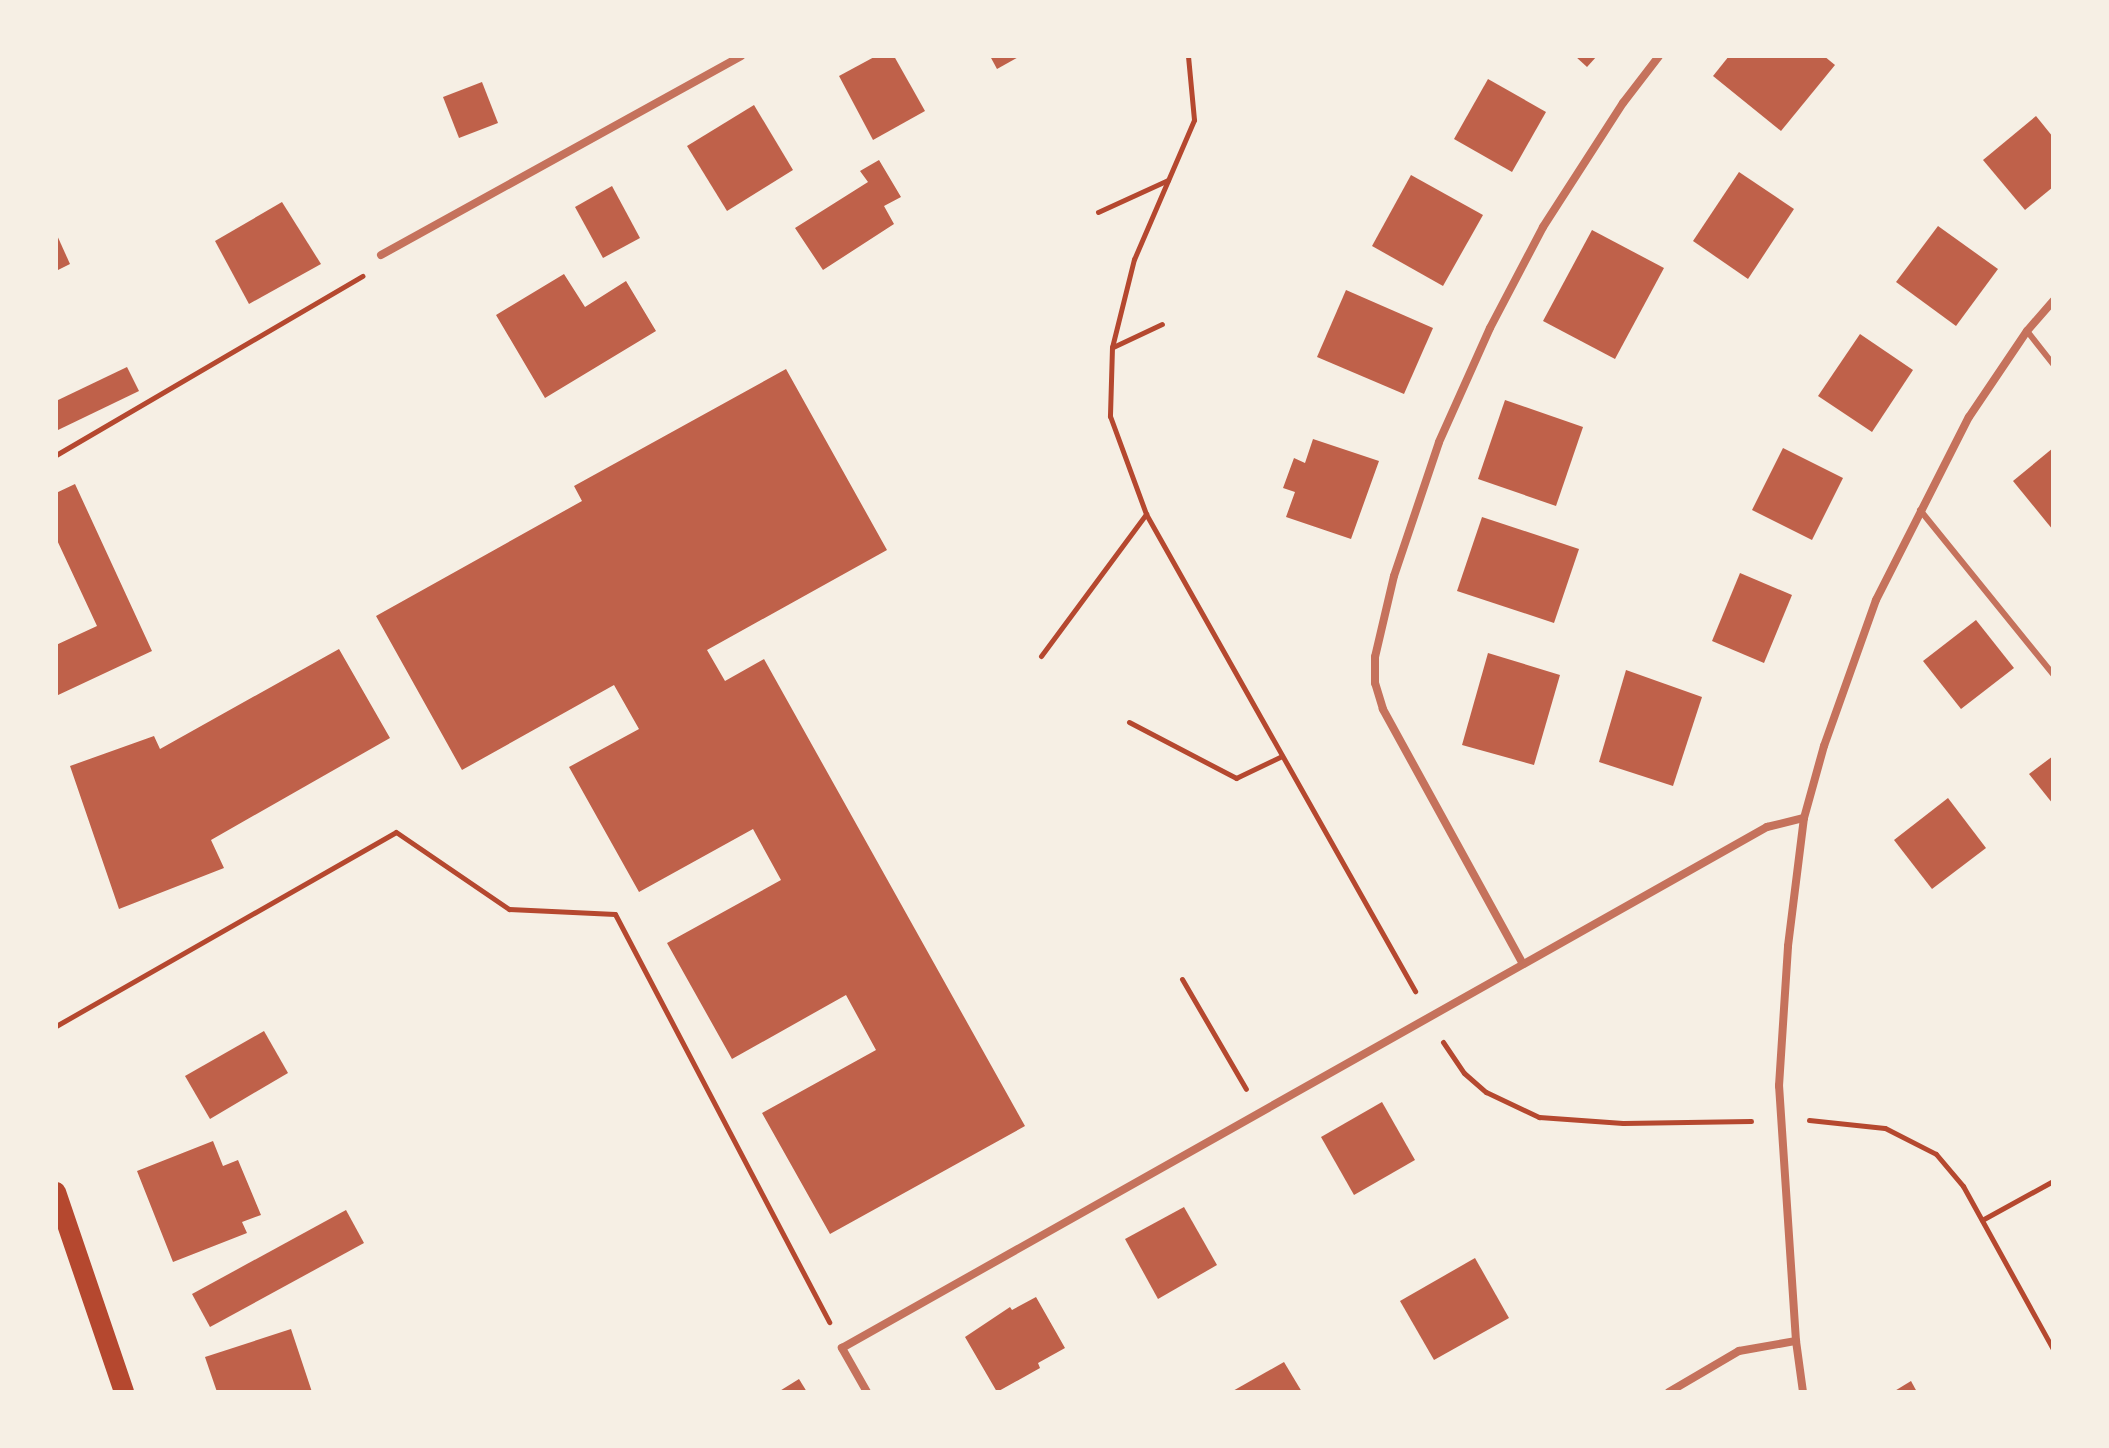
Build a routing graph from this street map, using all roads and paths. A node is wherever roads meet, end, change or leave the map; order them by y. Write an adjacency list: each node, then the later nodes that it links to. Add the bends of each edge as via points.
1 (741, 56): 6 (street)
2 (1188, 56): 4 (path, via 1194,120)
3 (1659, 56): 20 (street, via 1543,227 1490,328 1439,442 1394,576 1375,657 1383,709)
4 (1169, 180): 5 (path); 10 (path, via 1134,259)
5 (1098, 212)
6 (381, 255): 12 (path, via 367,274)
7 (2053, 301): 9 (street)
8 (1162, 324): 10 (path)
9 (2027, 331): 11 (lane); 13 (street, via 1969,417)
10 (1112, 347): 14 (path, via 1110,416)
11 (2053, 364)
12 (56, 455)
13 (1920, 510): 16 (lane); 19 (street, via 1876,600)
14 (1146, 514): 15 (path); 18 (path)
15 (1041, 656)
16 (2053, 674)
17 (1129, 722): 18 (path, via 1236,778)
18 (1282, 756): 22 (path)
19 (1804, 818): 20 (street, via 1767,827); 28 (street, via 1788,946 1779,1086)
20 (1523, 964): 22 (street)
21 (1182, 979): 24 (path)
22 (1430, 1017): 24 (street)
23 (56, 1026): 29 (path, via 396,832 509,909 615,914)
24 (1260, 1112): 29 (street)
25 (2053, 1181): 27 (path)
26 (56, 1192): 30 (main road)
27 (1982, 1220)
28 (1796, 1341): 32 (street, via 1739,1351); 33 (street)
29 (842, 1348): 31 (street)
30 (124, 1392)
31 (867, 1392)
32 (1669, 1392)
33 (1803, 1392)

